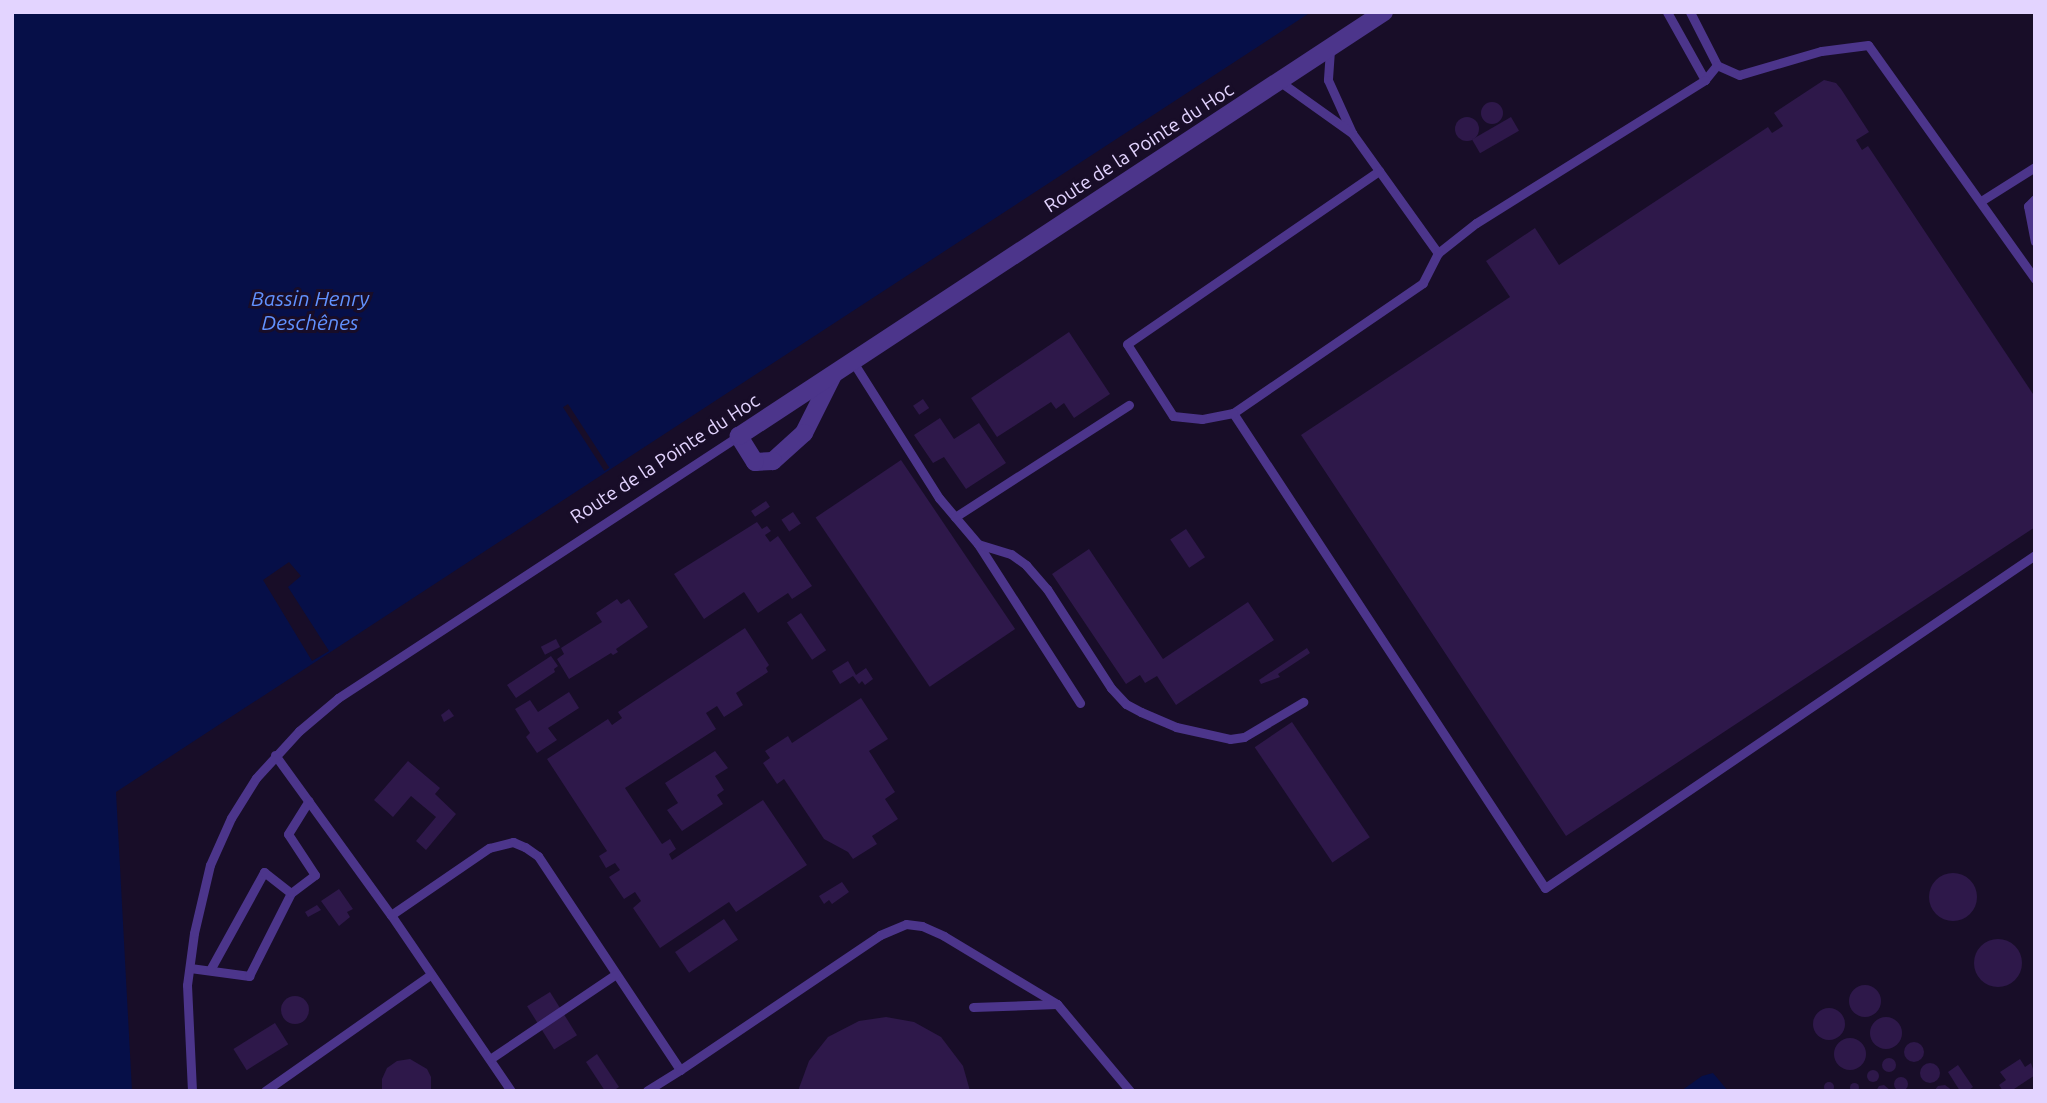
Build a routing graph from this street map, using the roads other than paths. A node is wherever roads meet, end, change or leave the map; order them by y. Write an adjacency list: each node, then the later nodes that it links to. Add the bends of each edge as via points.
1 (1384, 12): 4 (street, Route de la Pointe du Hoc)
2 (1667, 12): 6 (lane)
3 (1690, 12): 5 (lane)
4 (1330, 48): 7 (street, Route de la Pointe du Hoc); 8 (lane, via 1328,80)
5 (1717, 65): 6 (lane); 12 (lane, via 1739,75 1821,51 1868,45)
6 (1706, 80): 14 (lane, via 1476,223)
7 (1279, 81): 8 (lane); 16 (street, Route de la Pointe du Hoc)
8 (1352, 134): 10 (lane)
9 (2035, 167): 12 (lane)
10 (1379, 171): 14 (lane); 19 (lane, via 1128,344 1174,415 1202,419)
11 (2035, 199): 13 (lane, via 2028,206)
12 (1980, 201): 15 (lane)
13 (2035, 241)
14 (1438, 253): 19 (lane, via 1423,282)
15 (2035, 279)
16 (853, 362): 17 (street, Route de la Pointe du Hoc); 21 (lane)
17 (833, 375): 20 (street, Route de la Pointe du Hoc); 20 (street, via 804,433 773,461 755,462)
18 (1129, 405): 21 (lane)
19 (1233, 413): 23 (lane, via 1545,888)
20 (739, 436): 26 (lane, Route de la Pointe du Hoc, via 338,698)
21 (955, 517): 22 (lane)
22 (978, 544): 24 (lane, via 1012,554 1026,565 1047,589 1111,688 1141,712 1176,727 1230,739 1244,737); 25 (lane)
23 (2035, 555)
24 (1303, 702)
25 (1080, 703)
26 (275, 755): 27 (lane); 30 (lane, Route de la Pointe du Hoc, via 231,818 210,865)
27 (309, 801): 28 (lane, via 288,834 315,875); 29 (lane)
28 (291, 893): 31 (lane, via 249,976); 31 (lane, via 264,872)
29 (391, 915): 32 (lane, via 489,848 513,842 538,856); 33 (lane)
30 (190, 968): 31 (lane); 38 (lane, Route de la Pointe du Hoc)
31 (210, 970)
32 (616, 974): 36 (lane); 37 (lane)
33 (430, 975): 36 (lane); 39 (lane)
34 (1057, 1004): 35 (lane); 37 (lane, via 944,936 906,924 880,935); 42 (lane)
35 (973, 1007)
36 (489, 1059): 40 (lane)
37 (680, 1070): 41 (lane)
38 (192, 1091)
39 (265, 1091)
40 (511, 1091)
41 (647, 1091)
42 (1130, 1091)

